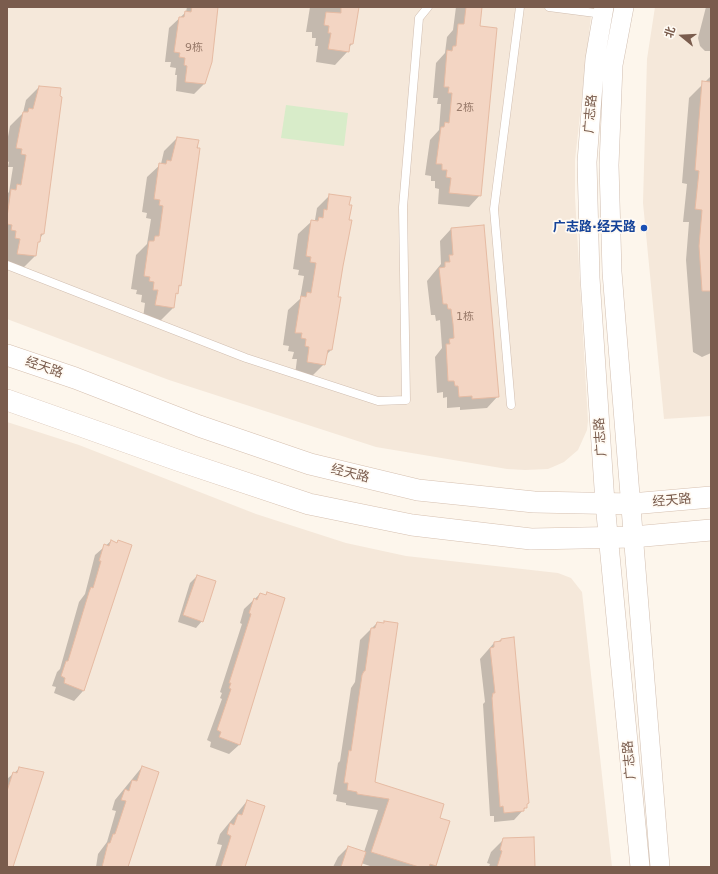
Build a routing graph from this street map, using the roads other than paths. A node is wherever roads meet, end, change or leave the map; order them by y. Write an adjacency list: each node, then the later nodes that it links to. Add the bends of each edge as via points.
1 (428, 7): 6 (lane, via 419,18 404,207 406,400 378,400 246,358)
2 (520, 7): 9 (lane, via 494,209)
3 (549, 7): 5 (lane)
4 (624, 7): 12 (street, 广志路, via 613,65 609,165 612,272)
5 (603, 10): 11 (street, 广志路, via 587,162 590,278)
6 (7, 265)
7 (7, 355): 11 (main road, 经天路, via 75,378 199,426 333,470 418,490 534,502)
8 (7, 400): 15 (main road, via 309,504 412,525 531,539)
9 (511, 404)
10 (711, 498): 12 (main road, 经天路)
11 (605, 502): 12 (main road, 经天路); 15 (street, 广志路)
12 (631, 504): 14 (street, 广志路)
13 (711, 530): 14 (main road)
14 (633, 537): 15 (main road); 17 (street, 广志路)
15 (610, 538): 16 (street, 广志路)
16 (640, 867)
17 (660, 867)

